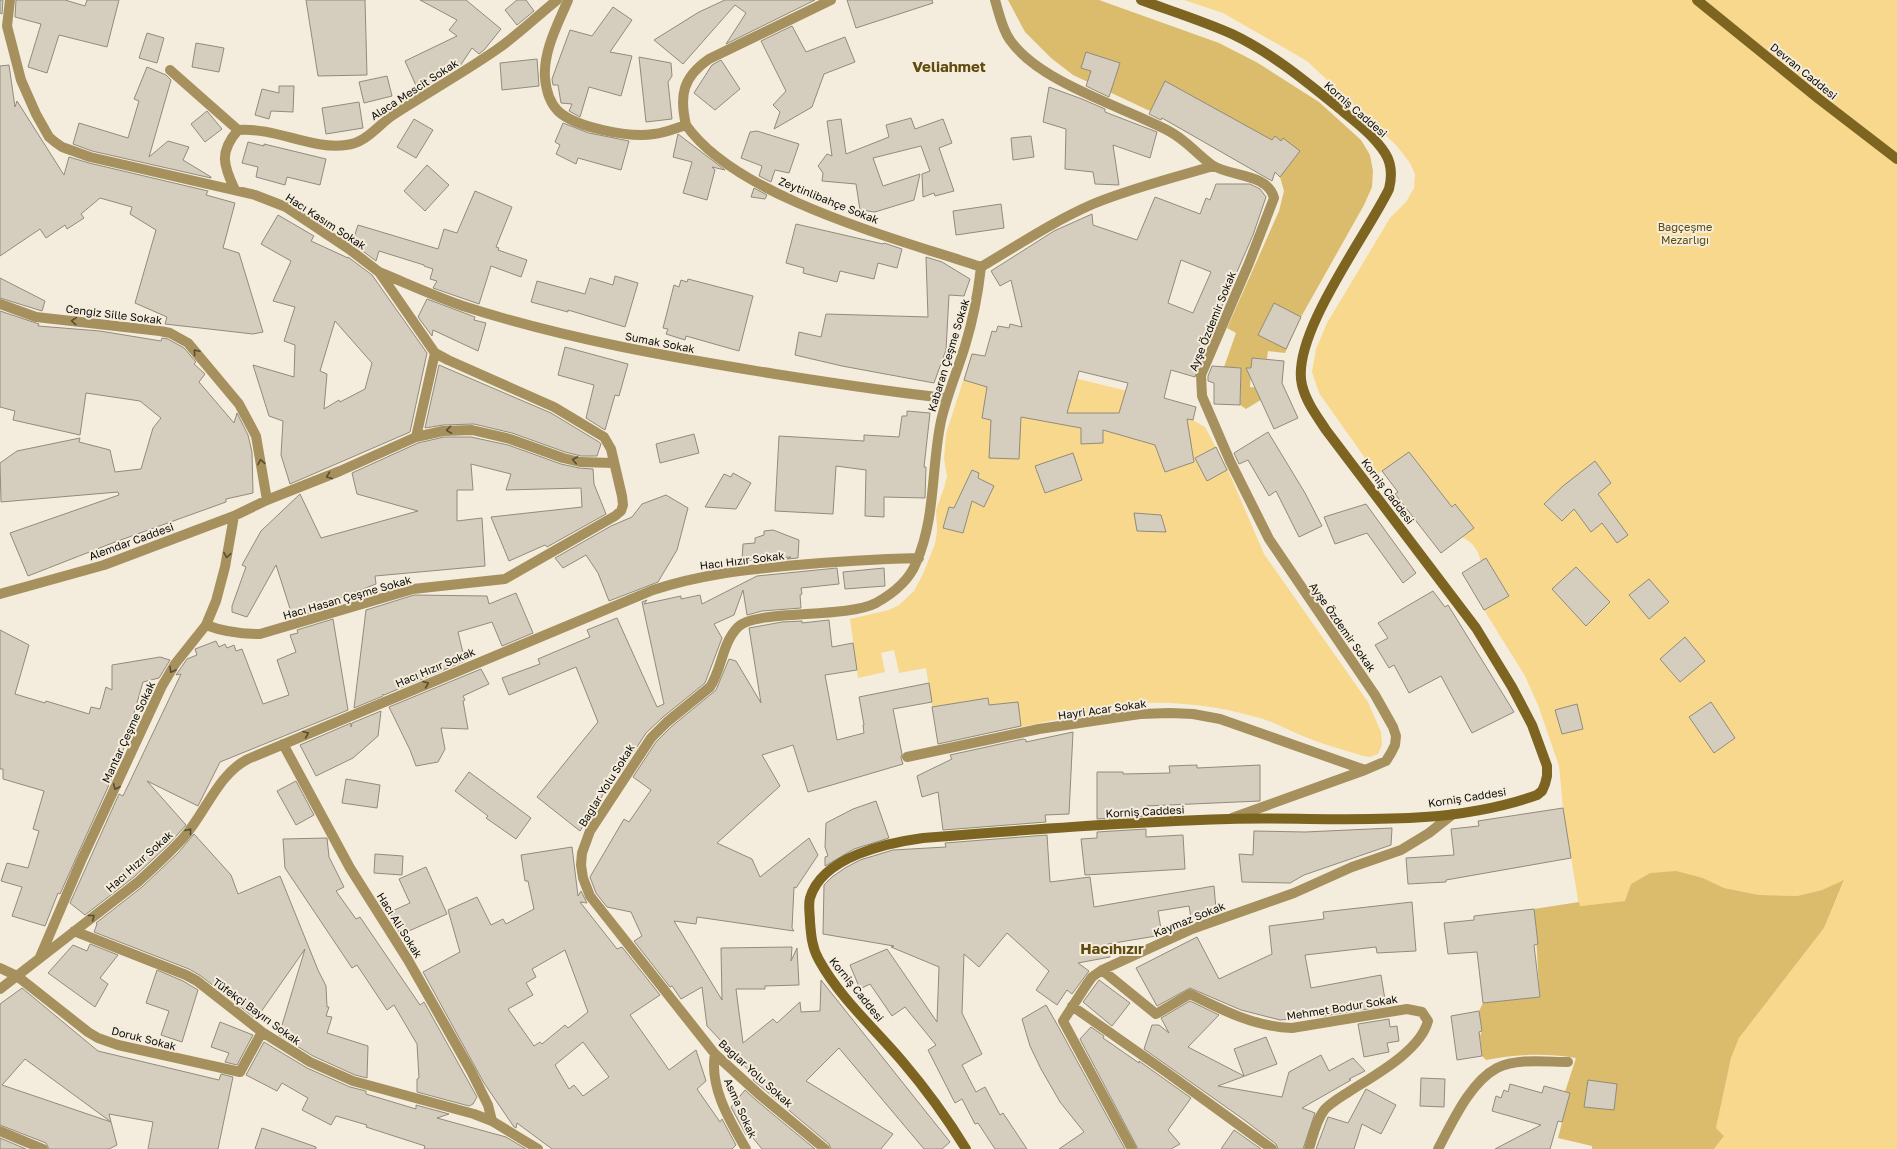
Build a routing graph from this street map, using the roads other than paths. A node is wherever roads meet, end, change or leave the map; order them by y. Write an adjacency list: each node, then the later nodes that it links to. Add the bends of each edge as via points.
1 (10, 0): 13 (street, Hacı Kasım Sokak, via 8,26 21,80 49,137 62,147 90,157)
2 (557, 0): 10 (street, Alaca Mescit Sokak, via 495,51 393,115 357,144 333,146 261,130)
3 (568, 0): 9 (street, via 549,46 545,63 548,94 558,111 591,126 630,134 655,134)
4 (831, 0): 9 (street, via 709,59 696,68 688,80 684,93 682,106)
5 (995, 0): 12 (street, Ayşe Özdemir Sokak, via 1009,38 1031,63 1076,88 1168,130 1191,145)
6 (1141, 0): 29 (main road, Korniş Caddesi, via 1232,34 1261,50 1353,120 1380,146 1389,162 1389,189 1315,319 1300,371 1308,402 1316,416 1476,628 1524,709 1540,745 1547,766 1547,776 1542,791 1537,795 1511,803)
7 (1697, 0): 11 (main road, Devran Caddesi)
8 (170, 70): 10 (street)
9 (686, 125): 14 (street, Zeytinlibahçe Sokak, via 717,157 763,186 838,218)
10 (238, 130): 13 (street, via 225,148 224,158 227,174)
11 (1897, 159)
12 (1213, 166): 14 (street, via 1093,204); 28 (street, Ayşe Özdemir Sokak, via 1261,182 1269,187 1274,198 1201,375 1202,396 1230,461 1269,539 1375,695 1393,727 1395,745 1386,761)
13 (235, 190): 15 (street, Hacı Kasım Sokak, via 286,207 349,249)
14 (981, 267): 18 (street, Kabaran Çeşme Sokak, via 977,303)
15 (378, 272): 17 (street, Hacı Kasım Sokak); 18 (street, Sumak Sokak, via 462,305 616,346 729,367)
16 (0, 304): 21 (street, Cengiz Sille Sokak, one-way to 16, via 259,450 249,422 239,404 188,343 170,333 36,317)
17 (435, 352): 19 (street); 20 (street, Hacı Kasım Sokak, via 554,407 595,431 609,443)
18 (946, 398): 23 (street, Kabaran Çeşme Sokak, via 936,447 931,513)
19 (416, 437): 20 (street, Alemdar Caddesi, one-way to 19, via 574,460 510,439 472,430 450,430); 21 (street, Alemdar Caddesi, one-way to 21, via 340,472)
20 (614, 463): 25 (street, Hacı Hasan Çeşme Sokak, via 622,496 621,511 505,580 413,589 260,634 224,631)
21 (267, 500): 22 (street, Alemdar Caddesi)
22 (234, 516): 24 (street, Alemdar Caddesi, via 104,564); 25 (street, Mantar Çeşme Sokak, one-way to 25, via 222,584)
23 (919, 558): 26 (street, Hacı Hızır Sokak, one-way to 23, via 673,583 720,573 860,559); 39 (street, Bağlar Yolu Sokak, via 896,589 874,604 853,610 755,619 739,626 729,641 715,680 650,738 585,842 581,865 590,896)
24 (0, 594)
25 (206, 625): 32 (street, Mantar Çeşme Sokak, one-way to 32, via 175,664 162,686)
26 (283, 744): 31 (street, Hacı Hızır Sokak, one-way to 26, via 138,882 184,837 201,817 222,781 238,764); 41 (street, Hacı Ali Sokak, via 350,868 408,960 471,1071 488,1105)
27 (907, 757): 28 (street, Hayri Acar Sokak, via 1040,729 1140,714 1170,713 1220,719)
28 (1366, 770): 30 (street, Ayşe Özdemir Sokak)
29 (1453, 814): 30 (main road, Korniş Caddesi, via 1392,819); 34 (street, Kaymaz Sokak, via 1401,850 1192,929)
30 (1230, 819): 47 (main road, Korniş Caddesi, via 967,834 896,842 870,849 839,864 822,878 809,899 812,940 818,958 855,1008 926,1090)
31 (74, 931): 32 (street, Hacı Hızır Sokak); 38 (street, Tüfekçi Bayırı Sokak, via 186,975)
32 (39, 959): 35 (street, Hacı Hızır Sokak)
33 (0, 968): 35 (street)
34 (1102, 970): 37 (street, Kaymaz Sokak, via 1092,977); 50 (street, Mehmet Bodur Sokak, via 1156,1014 1190,994 1233,1015 1279,1028 1407,1009 1422,1012 1428,1021 1421,1036 1409,1049 1379,1072 1331,1103 1319,1121)
35 (17, 976): 36 (street, Hacı Hızır Sokak); 38 (street, Doruk Sokak, via 88,1032 118,1045 240,1072)
36 (0, 989)
37 (1072, 1006): 48 (street, Kaymaz Sokak, via 1063,1021); 49 (street)
38 (262, 1032): 41 (street, Tüfekçi Bayırı Sokak, via 298,1056 353,1081)
39 (715, 1054): 45 (street, Asma Sokak, via 714,1078 730,1119); 46 (street, Bağlar Yolu Sokak)
40 (1568, 1062): 51 (street, via 1531,1062 1498,1068 1480,1081)
41 (492, 1121): 44 (street, Tüfekçi Bayırı Sokak)
42 (0, 1131): 43 (street)
43 (43, 1149)
44 (538, 1149)
45 (746, 1149)
46 (825, 1149)
47 (966, 1149)
48 (1132, 1149)
49 (1272, 1149)
50 (1309, 1149)
51 (1438, 1149)

